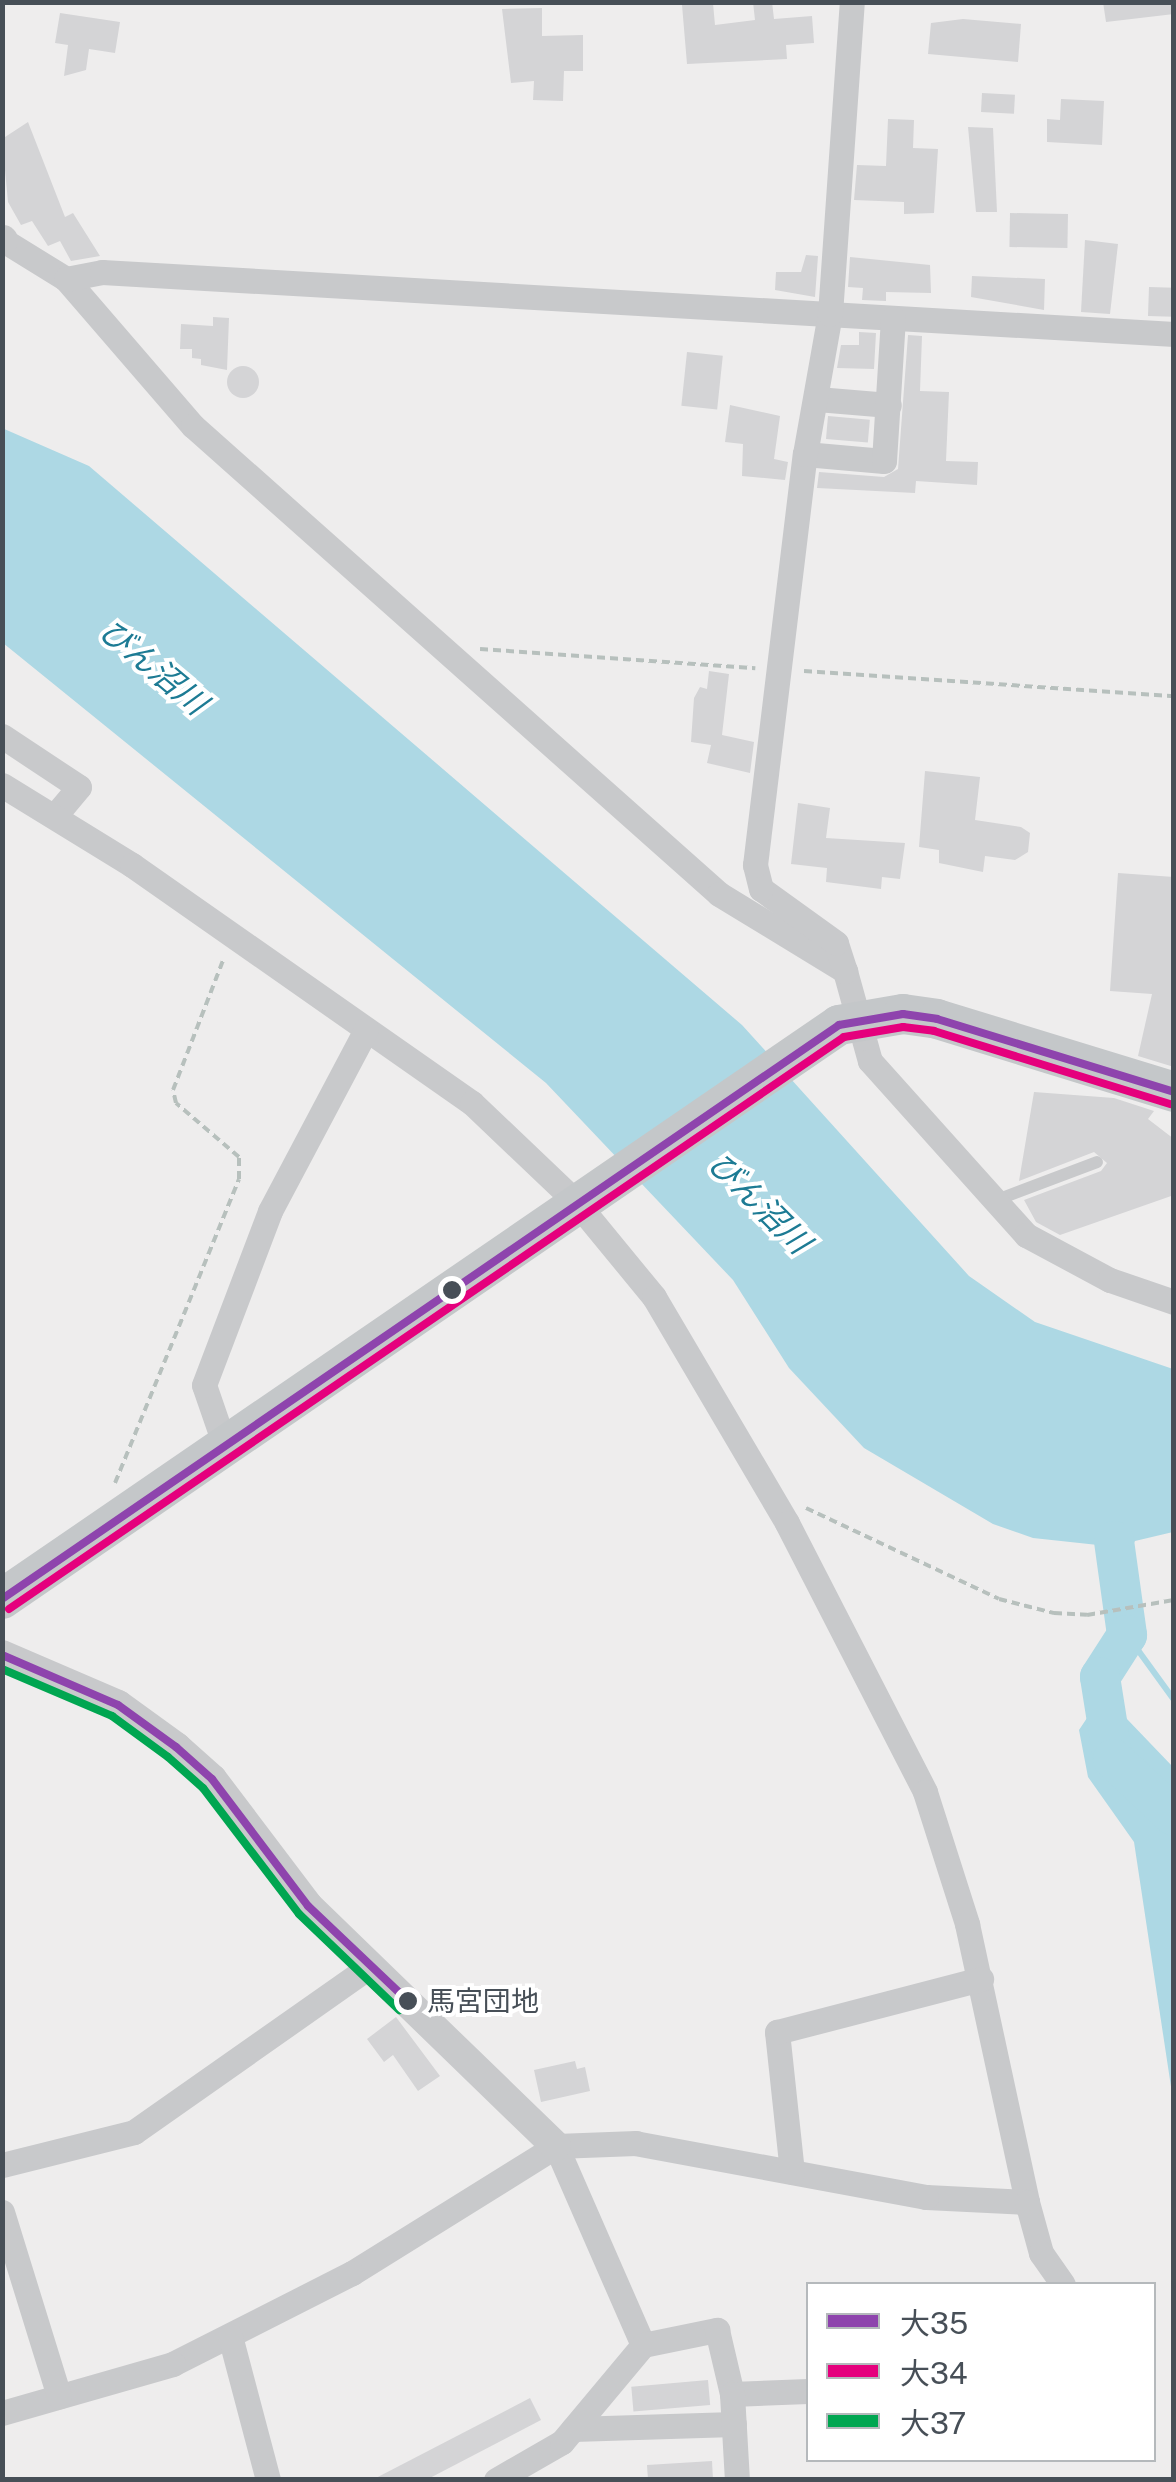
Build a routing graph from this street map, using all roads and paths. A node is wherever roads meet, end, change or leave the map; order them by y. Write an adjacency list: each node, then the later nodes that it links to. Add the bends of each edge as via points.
1 (852, 2): 4 (street)
2 (3, 240): 3 (street)
3 (66, 279): 4 (street, via 102,272); 14 (street, via 192,426 569,762 720,894)
4 (830, 314): 5 (street); 7 (street)
5 (893, 318): 6 (street); 8 (street)
6 (1174, 334)
7 (817, 399): 8 (street); 9 (street)
8 (889, 405): 9 (street, via 884,461)
9 (805, 454): 14 (street, via 756,875 762,890 836,943)
10 (2, 736): 12 (street, via 79,787)
11 (2, 785): 12 (street)
12 (55, 816): 13 (street)
13 (232, 940): 16 (street); 23 (path, via 173,1090 176,1104 240,1157 239,1179)
14 (845, 971): 15 (street)
15 (860, 1020): 17 (main road, via 903,1014 947,1021); 19 (main road, via 821,1034); 20 (street, via 870,1061)
16 (366, 1030): 19 (street, via 472,1103); 22 (street, via 270,1212 204,1386)
17 (1174, 1092)
18 (1097, 1162): 20 (lane)
19 (581, 1199): 22 (main road); 24 (street, via 654,1297)
20 (992, 1202): 21 (street, via 1066,1260)
21 (1174, 1302)
22 (224, 1443): 25 (main road)
23 (114, 1485)
24 (772, 1499): 26 (path, via 863,1532 998,1599 1068,1614); 29 (street, via 925,1792)
25 (2, 1599)
26 (1174, 1600)
27 (2, 1656): 28 (street, via 85,1688 176,1746 212,1779 308,1906)
28 (367, 1968): 30 (street, via 486,2073); 31 (street, via 134,2132)
29 (981, 1979): 32 (street, via 777,2032); 33 (street)
30 (556, 2146): 32 (street, via 636,2143); 36 (street, via 352,2273); 37 (street)
31 (2, 2165)
32 (792, 2172): 33 (street, via 926,2197)
33 (1026, 2202): 35 (street, via 1041,2253)
34 (2, 2212): 40 (street)
35 (1062, 2282)
36 (230, 2336): 40 (street, via 173,2364); 44 (street)
37 (642, 2346): 39 (street, via 717,2330); 43 (street)
38 (806, 2390): 39 (street)
39 (732, 2394): 42 (street)
40 (59, 2396): 41 (street)
41 (2, 2413)
42 (734, 2424): 43 (street); 46 (street)
43 (573, 2428): 45 (street, via 562,2442)
44 (268, 2480)
45 (496, 2480)
46 (737, 2480)

